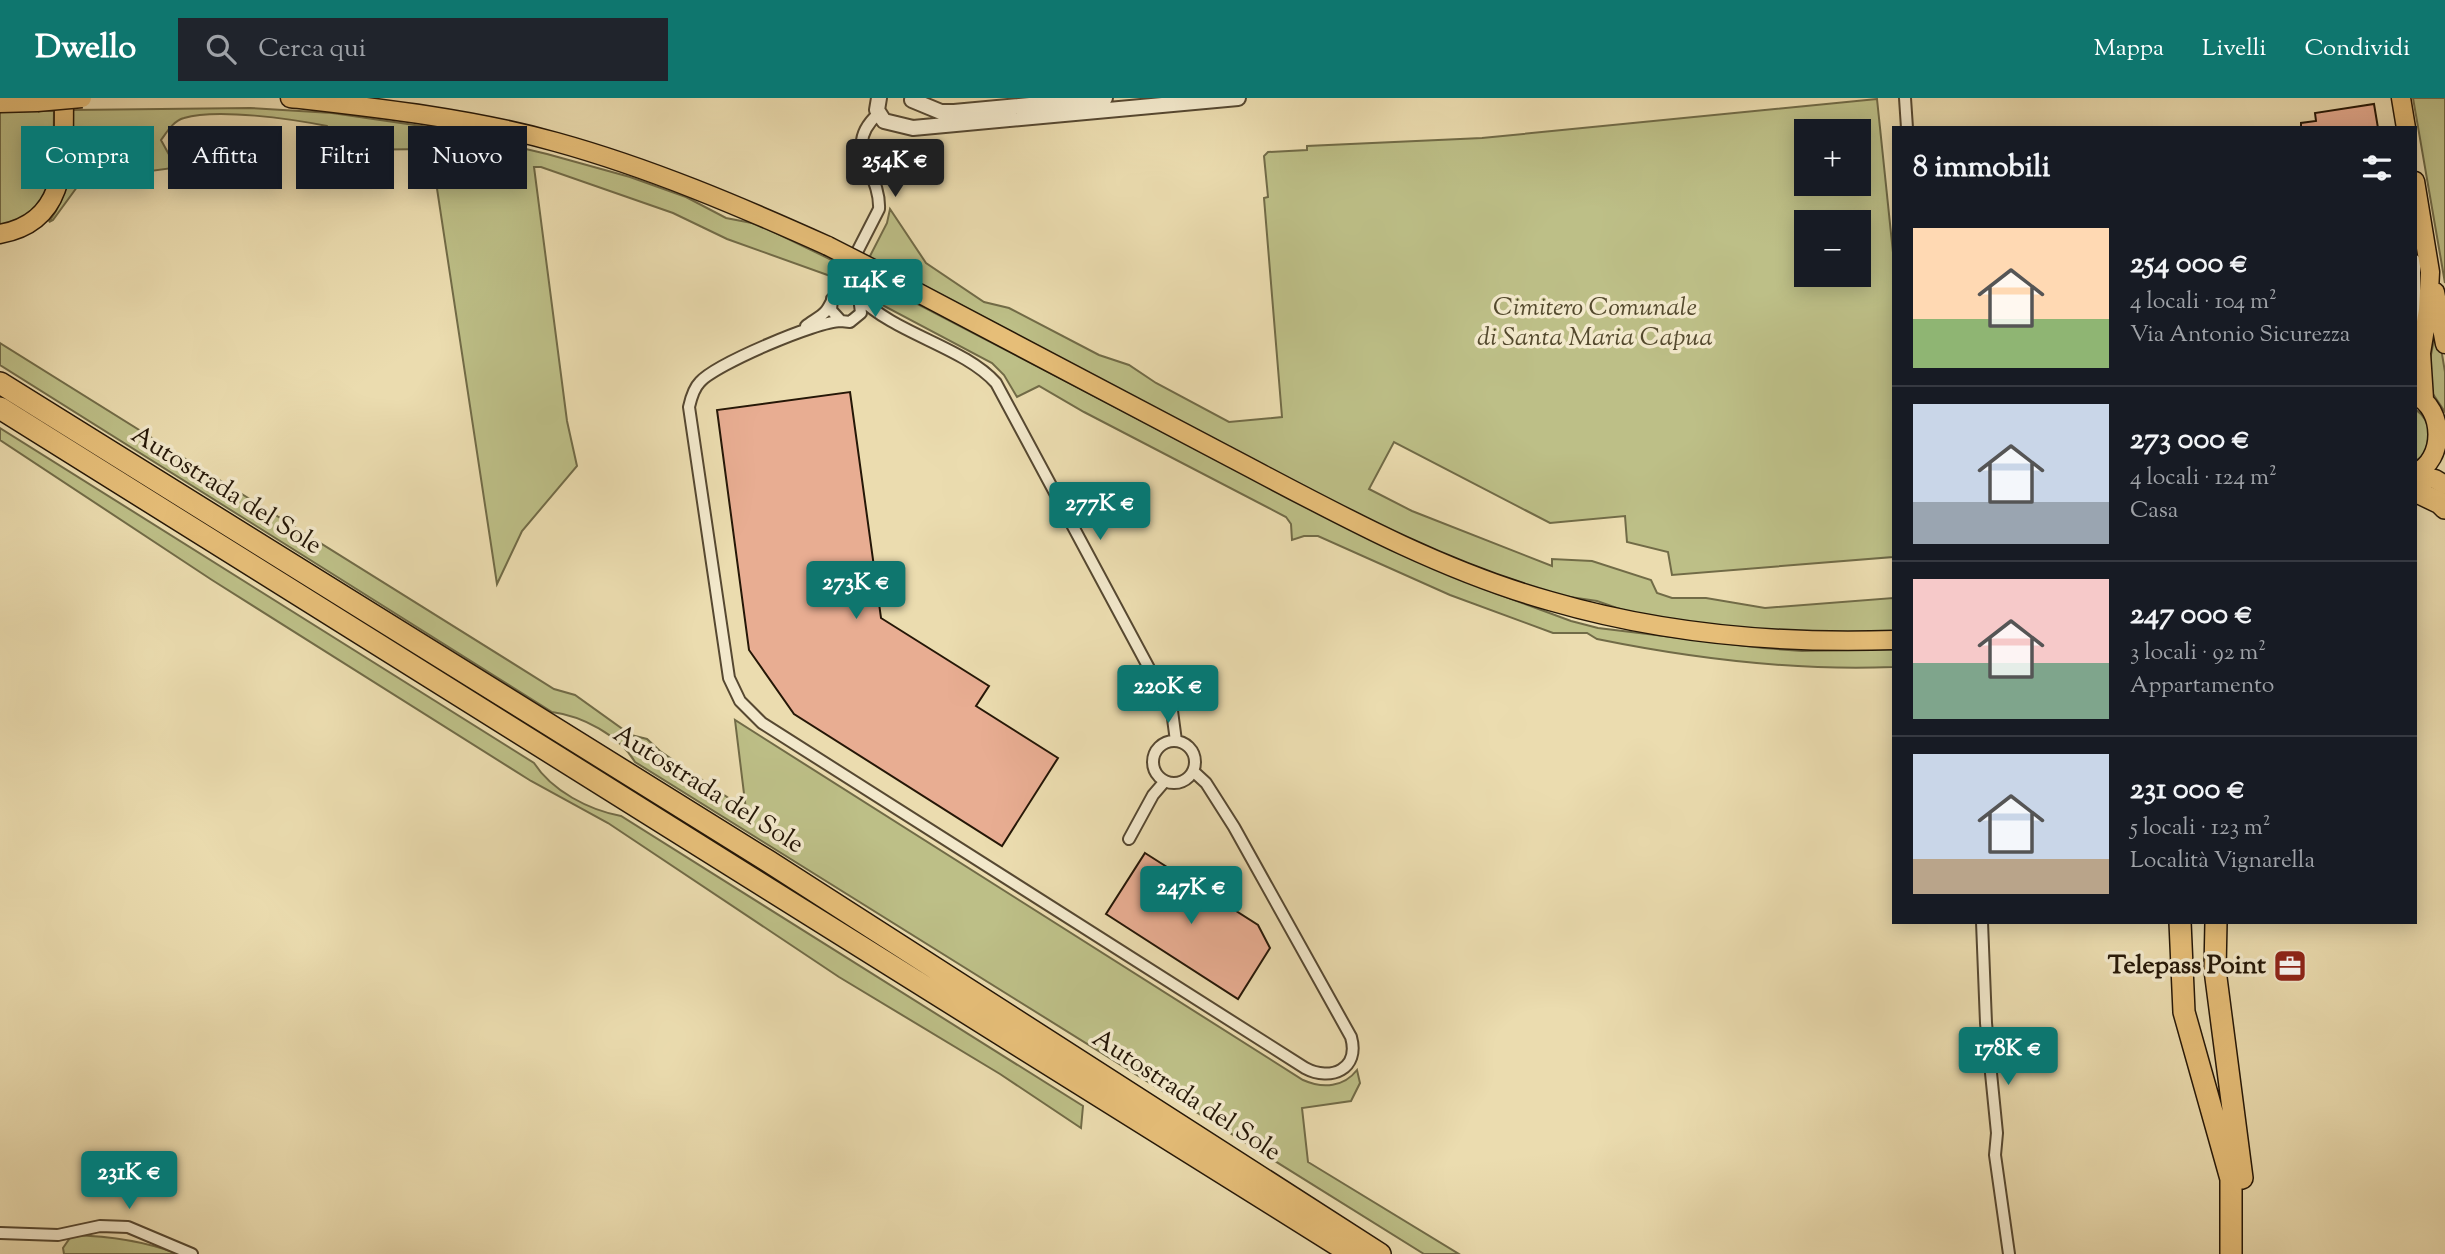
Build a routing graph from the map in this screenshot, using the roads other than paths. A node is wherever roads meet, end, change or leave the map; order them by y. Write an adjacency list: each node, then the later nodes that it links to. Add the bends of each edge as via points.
1 (64, 98): 15 (main road, via 63,161 52,199 36,220)
2 (82, 98): 9 (main road, bridge)
3 (290, 98): 36 (main road, bridge, via 387,109 555,142 734,204 877,271 1322,505 1480,579 1656,627 1779,640)
4 (1105, 98): 8 (street, via 954,112 940,112)
5 (1238, 98): 11 (street, via 914,128)
6 (1905, 98): 12 (street)
7 (2401, 98): 13 (main road)
8 (911, 99): 11 (street, via 909,118)
9 (0, 103)
10 (877, 103): 11 (street, via 888,123); 16 (street, via 861,145 879,209)
11 (899, 124)
12 (1907, 126)
13 (2406, 126)
14 (2417, 195): 17 (main road)
15 (0, 234)
16 (851, 267): 18 (street); 19 (street)
17 (2430, 272): 24 (main road); 25 (main road)
18 (858, 295): 19 (street, via 845,290); 20 (street); 21 (street, via 862,307)
19 (834, 297): 22 (street, via 831,310); 23 (street, via 826,311)
20 (888, 319): 21 (street, via 868,316); 37 (street, via 978,368 996,383 1172,710)
21 (855, 320): 22 (street)
22 (841, 321): 23 (street)
23 (802, 330): 38 (street, via 709,375 700,382 689,407 729,678 740,701 762,723 1306,1068 1323,1075 1340,1071 1350,1059 1351,1037 1234,827)
24 (2445, 344)
25 (2418, 358): 27 (main road)
26 (0, 383): 47 (highway, Autostrada del Sole, via 756,853)
27 (2419, 397): 29 (main road, via 2437,412)
28 (0, 408): 46 (highway, Autostrada del Sole)
29 (2442, 445): 30 (main road); 31 (main road, via 2430,464)
30 (2445, 468)
31 (2417, 473)
32 (2417, 474): 33 (main road)
33 (2445, 485)
34 (2417, 492): 35 (highway)
35 (2445, 508)
36 (1892, 640)
37 (1176, 741): 38 (street, via 1193,752); 39 (street, via 1163,744 1153,757 1155,771)
38 (1193, 771): 39 (street, via 1184,780)
39 (1165, 781): 40 (street)
40 (1129, 838)
41 (1982, 924): 48 (street, via 1995,1155)
42 (2180, 924): 49 (highway, via 2184,1013 2231,1179)
43 (2216, 924): 50 (highway, via 2215,970 2242,1172)
44 (0, 1233): 45 (street, via 58,1235 100,1226 128,1227)
45 (192, 1254)
46 (1352, 1254)
47 (1380, 1254)
48 (2009, 1254)
49 (2231, 1254)
50 (2244, 1254)

